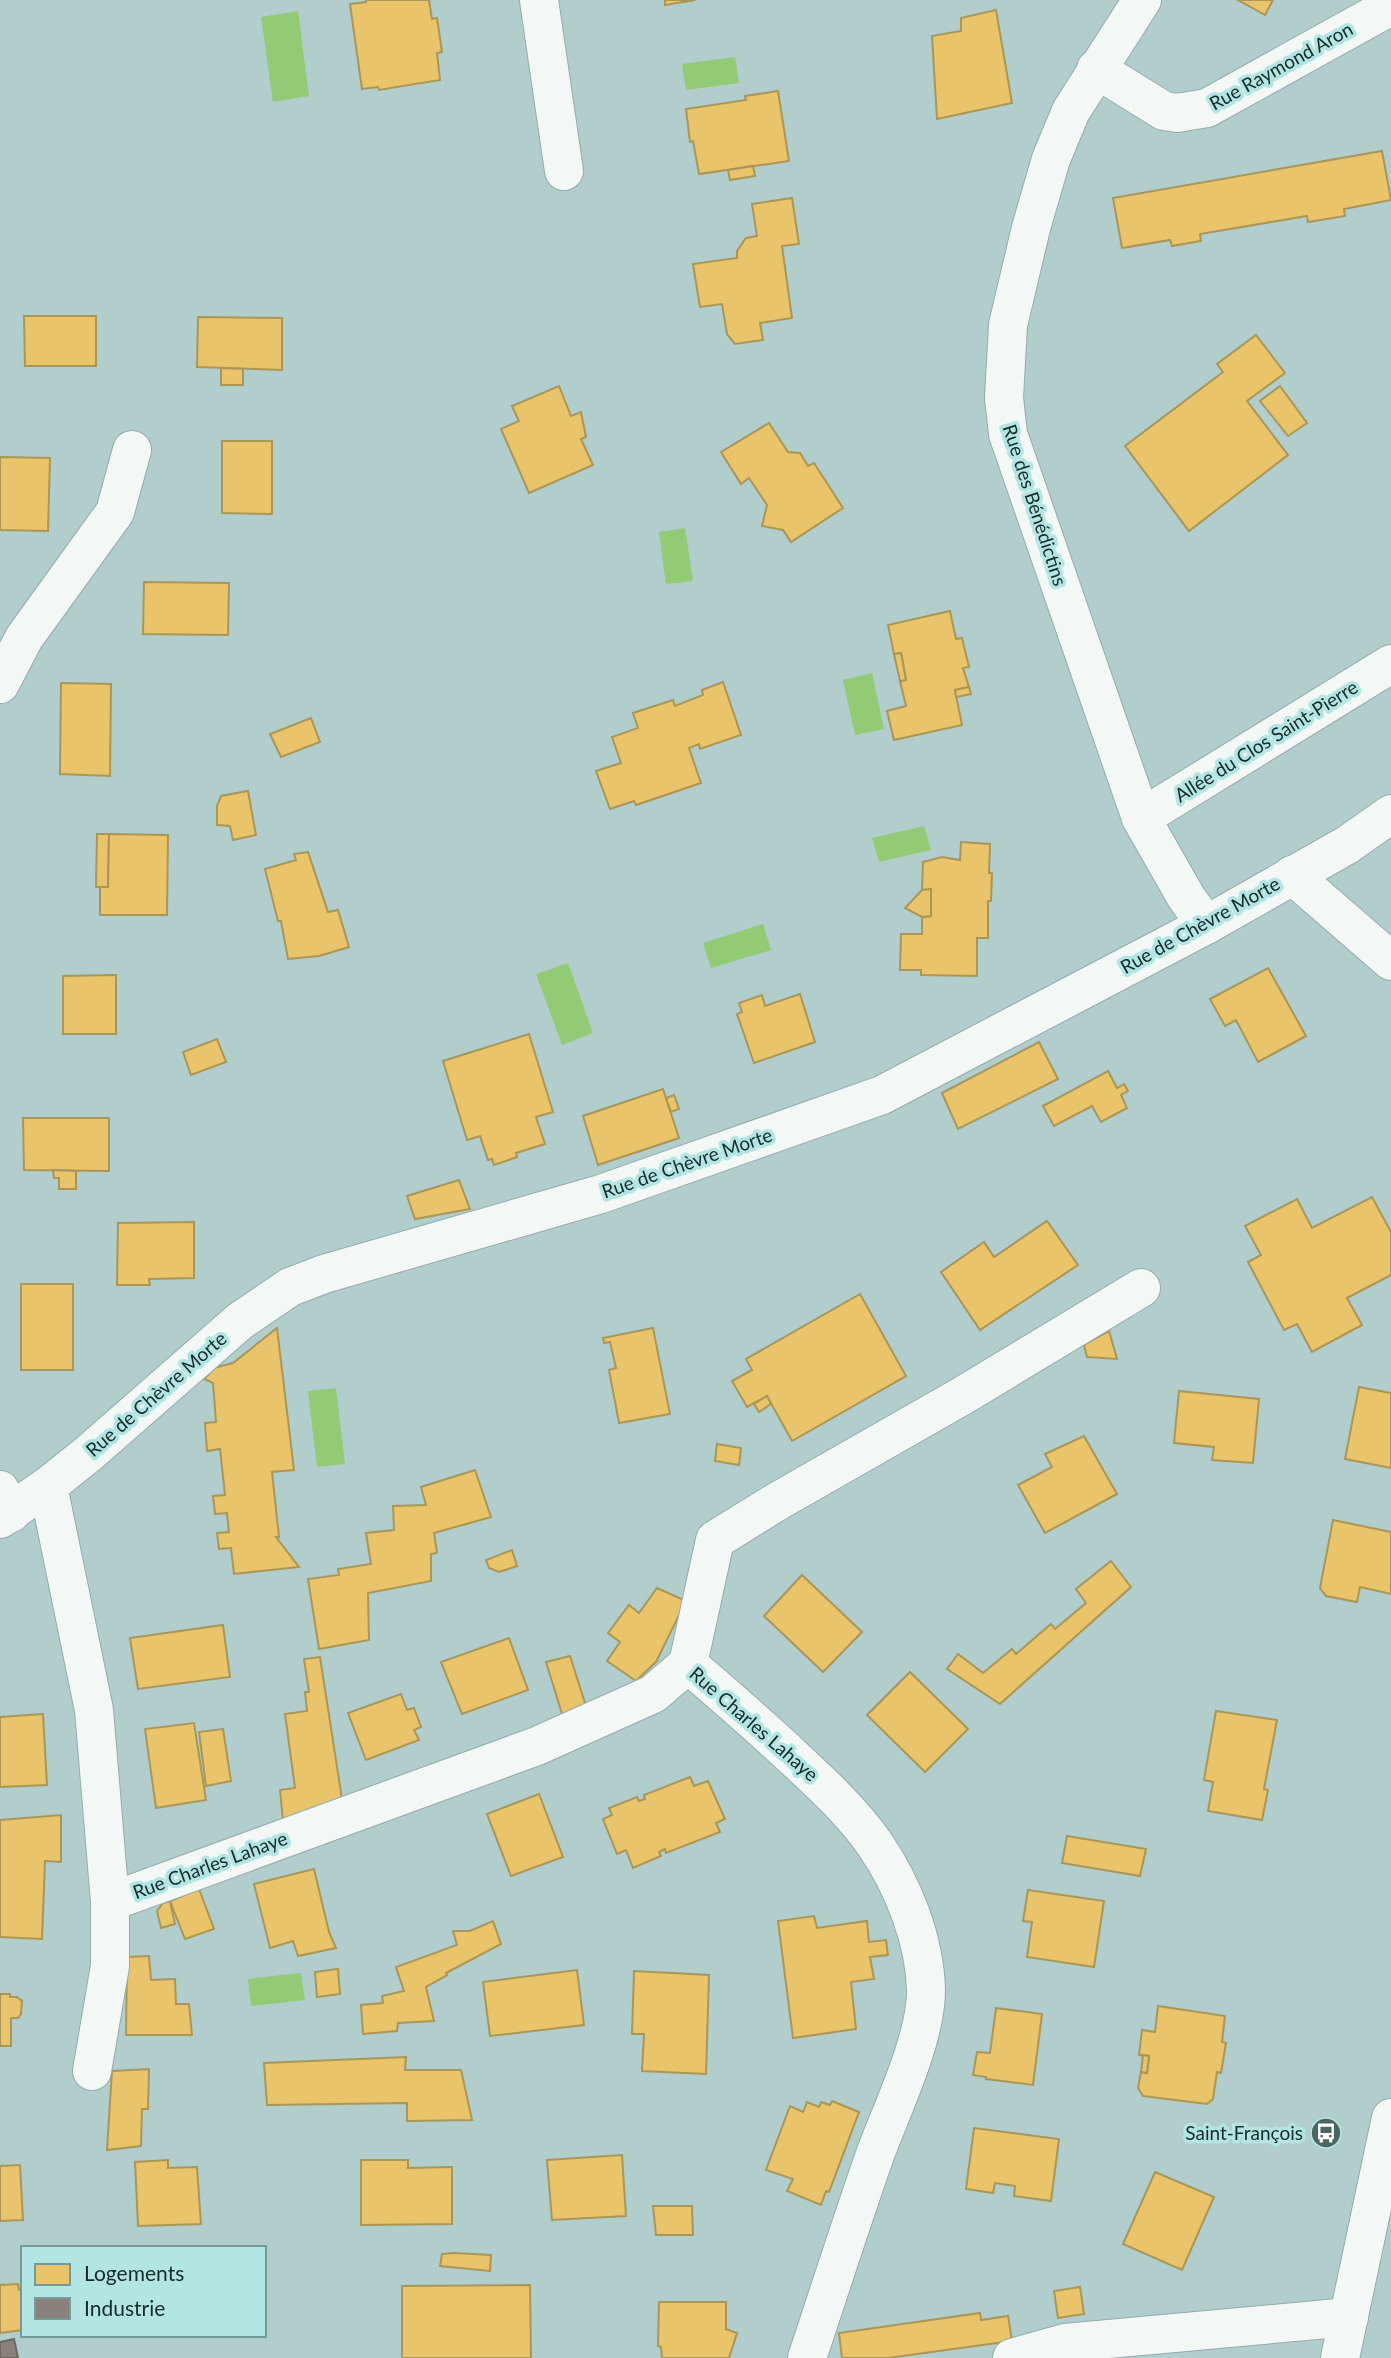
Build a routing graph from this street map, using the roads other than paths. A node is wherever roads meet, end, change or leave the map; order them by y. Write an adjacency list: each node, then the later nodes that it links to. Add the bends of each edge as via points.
1 (539, 0): 5 (street)
2 (1142, 0): 4 (street, Rue des Bénédictins)
3 (1391, 6): 4 (street, Rue Raymond Aron, via 1207,108 1164,111)
4 (1096, 69): 10 (street, Rue des Bénédictins, via 1071,111 1051,159 1031,228 1008,325 1003,398 1008,434)
5 (565, 172)
6 (132, 450): 8 (street, via 115,512 24,638)
7 (1391, 664): 10 (street, Allée du Clos Saint-Pierre)
8 (0, 684)
9 (1391, 814): 11 (street, Rue de Chèvre Morte)
10 (1141, 817): 12 (street, Rue des Bénédictins)
11 (1292, 875): 12 (street, Rue de Chèvre Morte); 13 (street)
12 (1206, 925): 15 (street, Rue de Chèvre Morte, via 882,1095 601,1194 290,1287 240,1321)
13 (1391, 961)
14 (1141, 1288): 17 (street, via 715,1540)
15 (48, 1486): 16 (street, Rue de Chèvre Morte); 18 (street, Rue Charles Lahaye, via 94,1710)
16 (4, 1507)
17 (688, 1664): 18 (street, Rue Charles Lahaye, via 653,1694 537,1746); 22 (street, Rue Charles Lahaye, via 824,1785 874,1843 894,1876 923,1956 926,1993 921,2031)
18 (110, 1902): 19 (street, Rue Charles Lahaye, via 110,1966)
19 (92, 2071)
20 (1391, 2118): 21 (street)
21 (1349, 2317): 23 (street, via 1065,2343); 24 (street)
22 (807, 2358)
23 (1013, 2358)
24 (1340, 2358)

